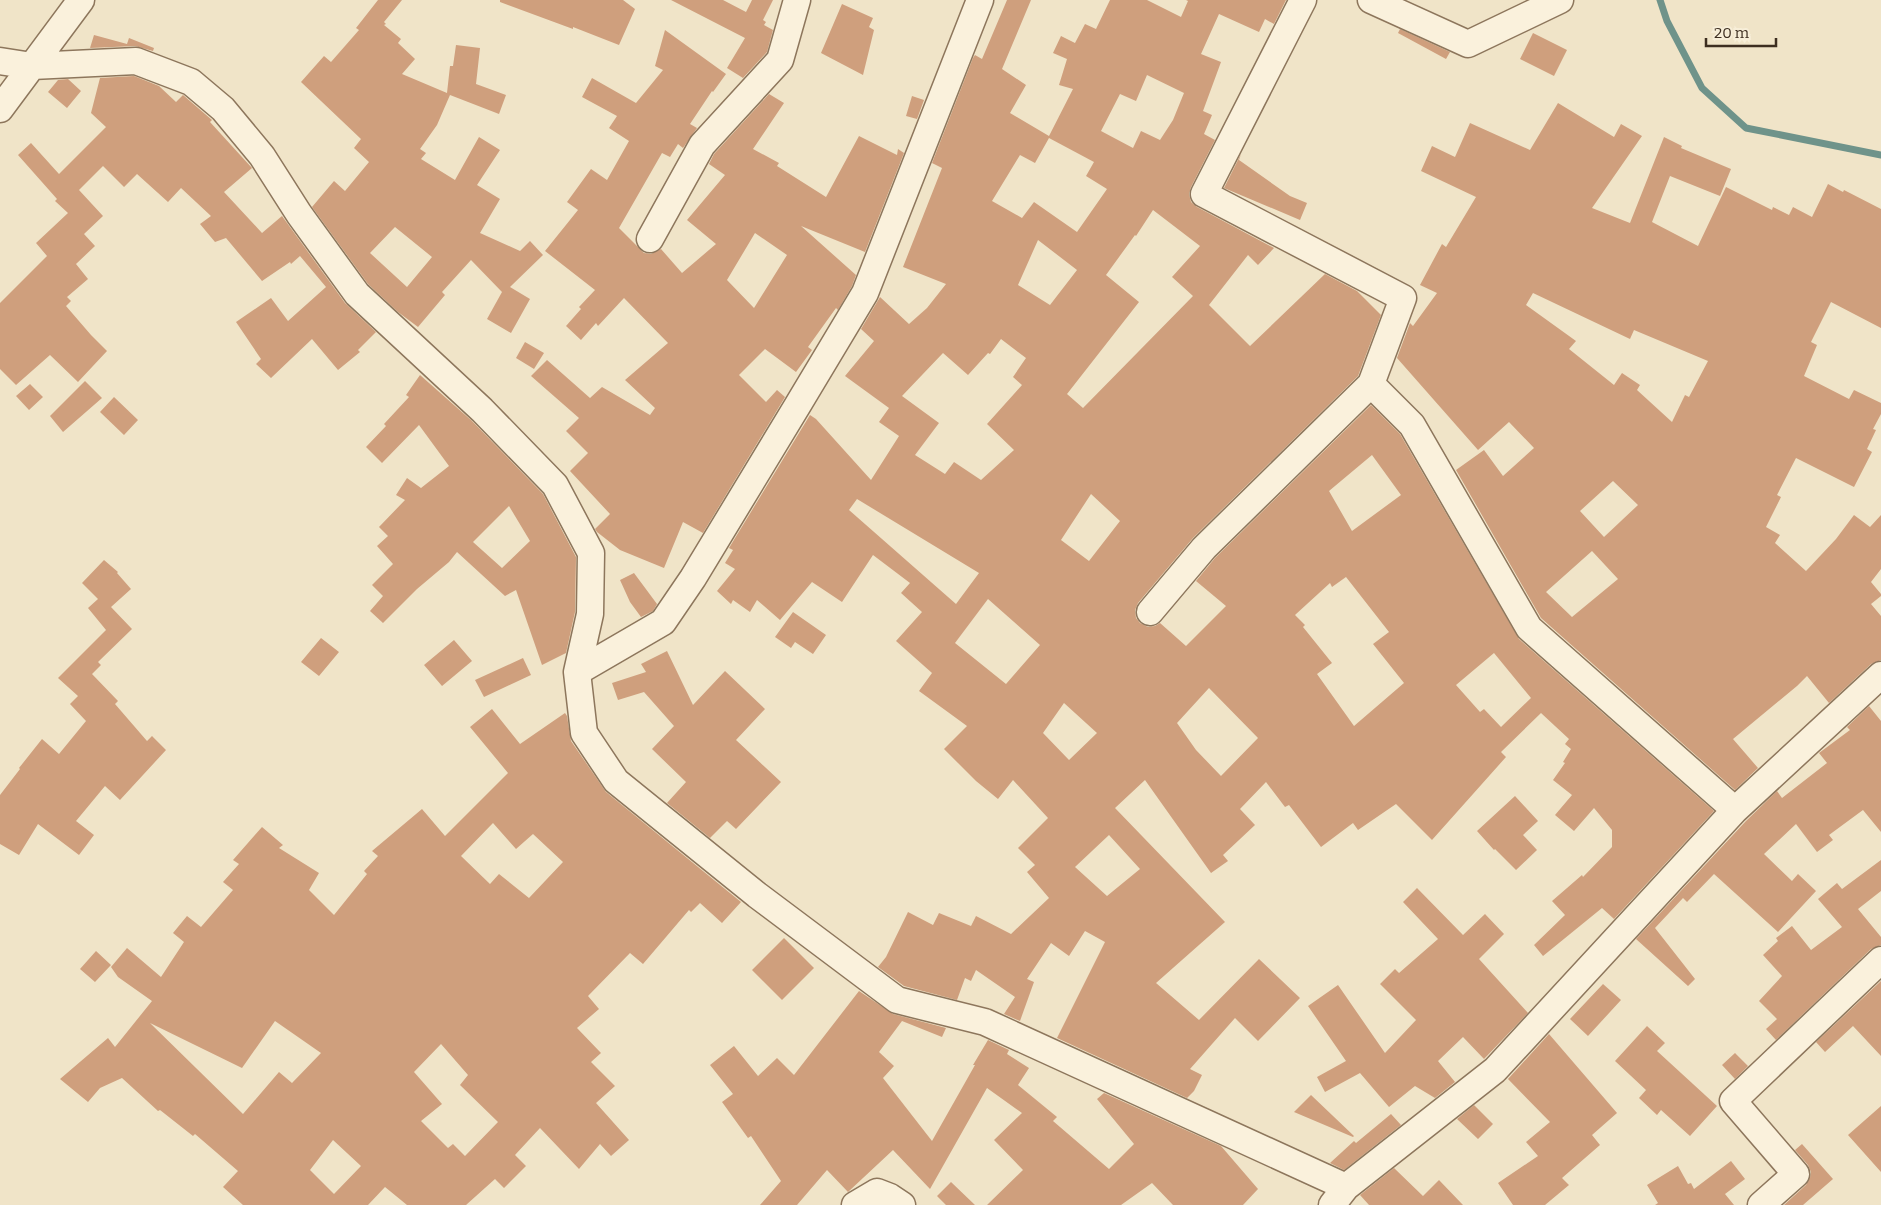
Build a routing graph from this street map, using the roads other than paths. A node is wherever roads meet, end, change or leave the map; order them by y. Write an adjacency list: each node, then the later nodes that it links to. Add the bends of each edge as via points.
1 (81, 0): 8 (street)
2 (797, 0): 10 (street, via 780,60 702,146)
3 (980, 0): 13 (street, via 865,293 830,352 694,578 663,622)
4 (1303, 0): 11 (street, via 1204,194 1403,298)
5 (1371, 0): 6 (street, via 1468,44)
6 (1560, 0)
7 (0, 61): 8 (street)
8 (32, 66): 9 (street); 13 (street, via 136,61 190,82 223,108 262,156 299,214 358,294 482,410 555,485 591,553 590,614)
9 (0, 109)
10 (650, 239)
11 (1371, 384): 12 (street, via 1204,548); 15 (street, via 1412,425 1529,628)
12 (1150, 612)
13 (577, 672): 17 (street, via 584,733 616,781 897,1000 985,1022)
14 (1881, 674): 15 (street)
15 (1735, 810): 17 (street, via 1495,1070)
16 (1881, 960): 20 (street, via 1733,1101 1796,1174)
17 (1339, 1196)
18 (855, 1205): 19 (street, via 877,1192)
19 (902, 1205)
20 (1761, 1205)

